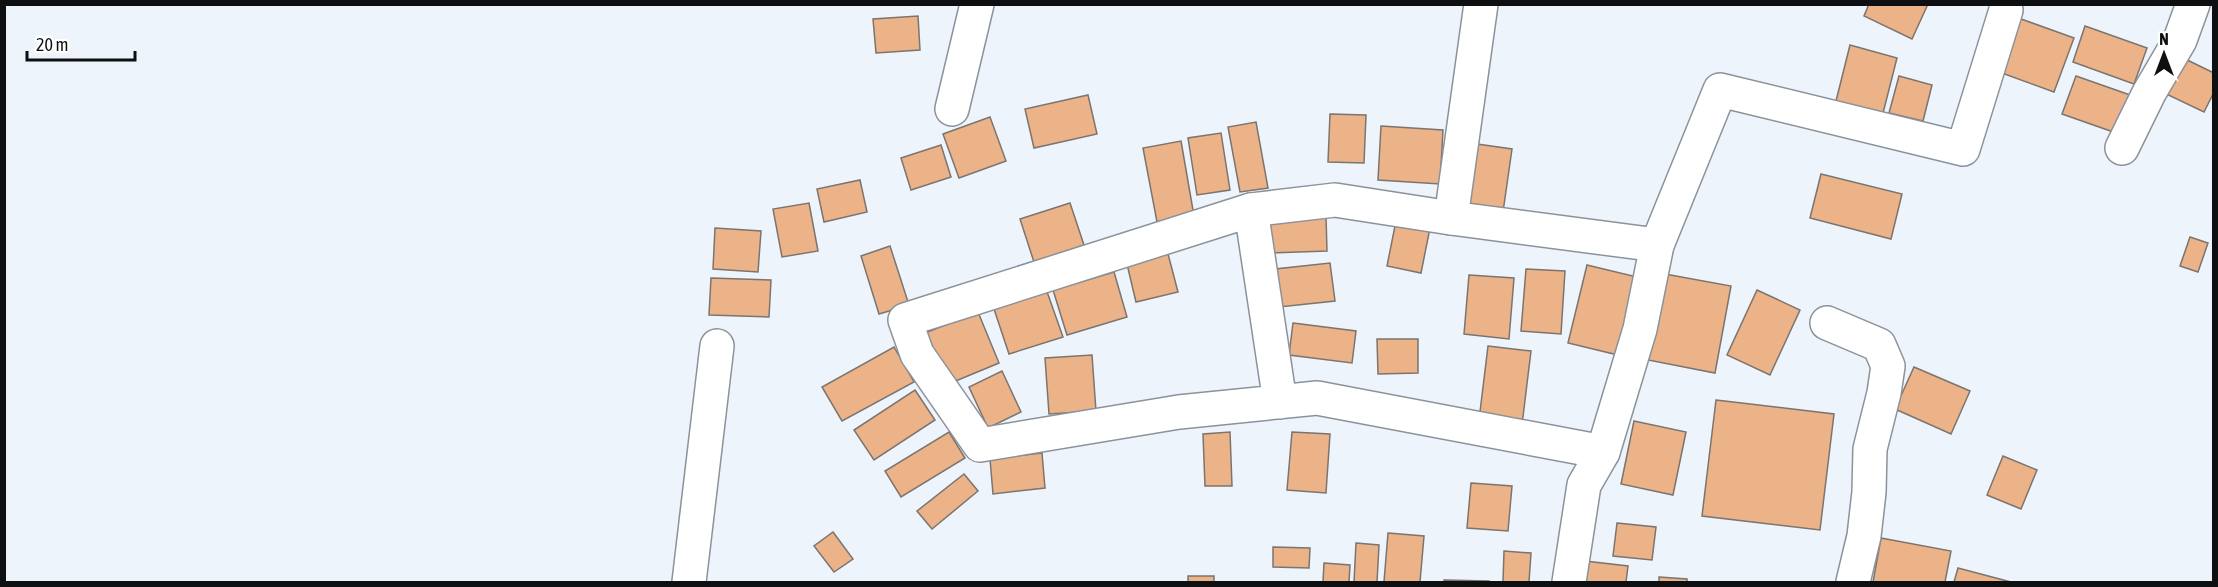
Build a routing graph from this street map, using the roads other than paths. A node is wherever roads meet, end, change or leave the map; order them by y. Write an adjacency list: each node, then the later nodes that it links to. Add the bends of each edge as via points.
1 (977, 4): 5 (street)
2 (1482, 4): 8 (street)
3 (2193, 4): 6 (street, via 2180,40)
4 (2006, 10): 9 (street, via 1963,149 1720,90)
5 (952, 109)
6 (2122, 148)
7 (1251, 210): 8 (street, via 1335,200); 12 (street); 12 (street, via 905,320 917,354 980,445 1179,412)
8 (1451, 218): 9 (street)
9 (1657, 245): 13 (street, via 1640,330)
10 (1827, 323): 16 (street, via 1879,345 1888,366 1870,449 1864,536)
11 (717, 346): 14 (street)
12 (1280, 402): 13 (street, via 1317,398)
13 (1603, 452): 15 (street, via 1584,485)
14 (689, 582)
15 (1569, 582)
16 (1853, 582)

